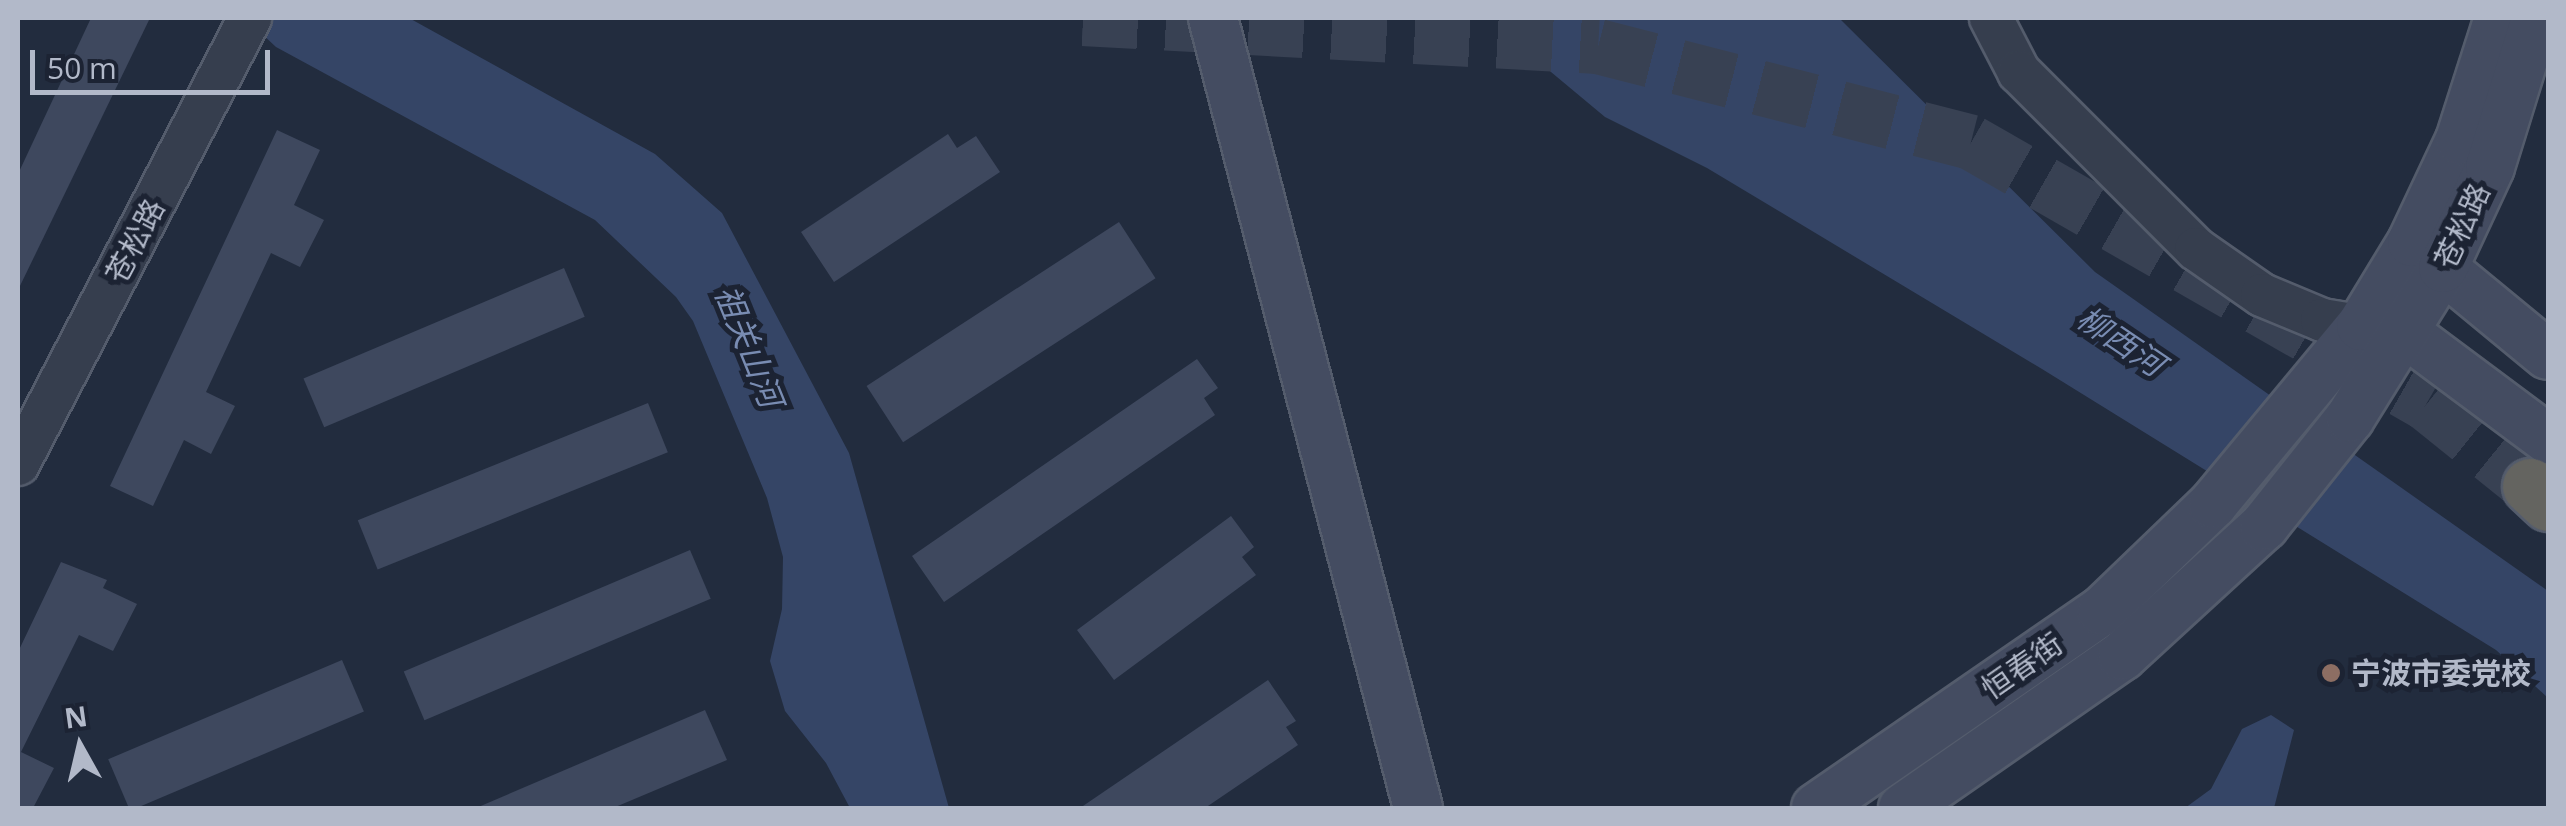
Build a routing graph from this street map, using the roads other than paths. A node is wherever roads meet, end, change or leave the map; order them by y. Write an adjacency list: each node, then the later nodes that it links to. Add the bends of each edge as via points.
1 (1214, 18): 14 (main road)
2 (1992, 18): 7 (street, via 2020,72 2196,249 2262,295 2322,320)
3 (2499, 18): 6 (main road, 苍松路)
4 (2536, 18): 6 (main road, 苍松路, via 2490,167)
5 (242, 36): 12 (street, 苍松路)
6 (2428, 255): 7 (main road, 苍松路); 8 (main road, 苍松路); 9 (main road)
7 (2361, 326): 8 (street); 10 (main road, 苍松路)
8 (2407, 334): 11 (main road, 苍松路); 13 (main road)
9 (2548, 355)
10 (2309, 391): 15 (main road, 恒春街, via 2213,504 2102,611)
11 (2350, 418): 16 (main road, 恒春街, via 2264,526 2122,656)
12 (18, 464)
13 (2542, 476)
14 (1418, 808)
15 (1816, 808)
16 (1902, 808)

